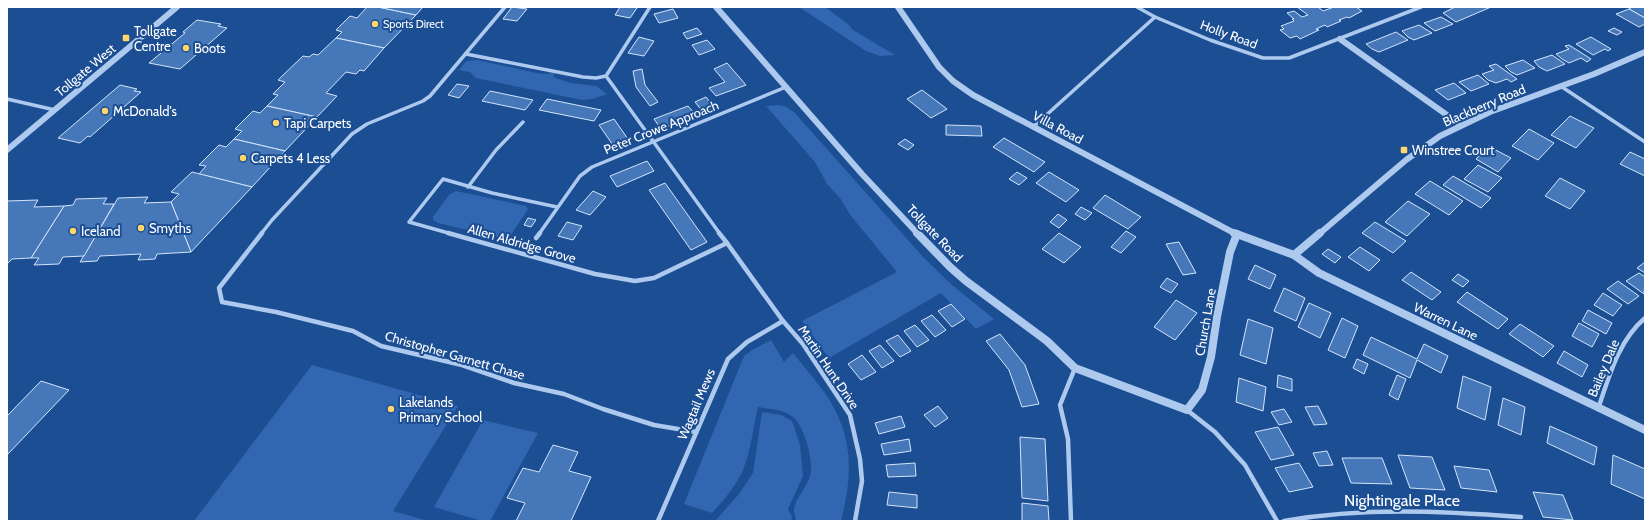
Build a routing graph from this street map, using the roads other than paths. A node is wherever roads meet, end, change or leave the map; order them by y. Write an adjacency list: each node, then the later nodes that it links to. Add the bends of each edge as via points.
1 (178, 7): 16 (street, Tollgate West)
2 (505, 7): 11 (street, Christopher Garnett Chase)
3 (650, 7): 12 (street)
4 (716, 7): 13 (street, Tollgate Road)
5 (898, 7): 19 (street, Villa Road, via 933,59 953,81 973,95)
6 (1137, 7): 8 (street, Holly Road)
7 (1421, 7): 9 (street, Holly Road)
8 (1155, 17): 9 (street, Holly Road, via 1262,58 1289,58); 19 (street)
9 (1340, 39): 18 (street)
10 (1645, 52): 14 (street, Blackberry Road)
11 (466, 54): 12 (street, via 583,77); 35 (street, Christopher Garnett Chase, via 423,101 367,124 352,134 272,220 219,288 222,302 353,331 381,346 462,365 514,382 564,394 654,424)
12 (606, 76): 20 (street, Martin Hunt Drive)
13 (786, 87): 20 (street, Peter Crowe Approach); 31 (street, Tollgate Road, via 862,174 950,267 1047,341)
14 (1562, 87): 18 (street, Blackberry Road); 21 (street)
15 (7, 99): 16 (street)
16 (55, 110): 22 (street, Tollgate West)
17 (524, 122): 23 (street, via 496,150)
18 (1460, 125): 28 (street, Blackberry Road, via 1406,159)
19 (1033, 127): 25 (street, Villa Road)
20 (654, 142): 24 (street, Peter Crowe Approach, via 592,166 580,176); 27 (street, Martin Hunt Drive)
21 (1645, 142)
22 (7, 150)
23 (468, 187): 24 (street, Allen Aldridge Grove); 27 (street, Allen Aldridge Grove, via 443,178 409,222 552,263 635,281 654,278)
24 (557, 206): 26 (street, Peter Crowe Approach)
25 (1237, 234): 28 (street, Warren Lane); 33 (street, Church Lane, via 1230,252 1212,357 1202,390)
26 (536, 238)
27 (727, 243): 30 (street, Martin Hunt Drive)
28 (1294, 255): 32 (street, Warren Lane, via 1319,273)
29 (1645, 318): 32 (street, Bailey Dale, via 1621,347)
30 (783, 321): 35 (street, Wagtail Mews, via 733,352); 38 (street, Martin Hunt Drive, via 803,344 850,415 862,481)
31 (1075, 368): 33 (street, Tollgate Road); 39 (street, via 1060,405 1068,439)
32 (1598, 409): 34 (street, Warren Lane)
33 (1187, 410): 40 (street, via 1215,432 1245,465)
34 (1645, 430)
35 (696, 432): 37 (street, Wagtail Mews)
36 (1521, 517): 41 (street, Nightingale Place, via 1443,511 1382,510 1309,516)
37 (658, 521)
38 (855, 521)
39 (1071, 521)
40 (1276, 521)
41 (1284, 521)

